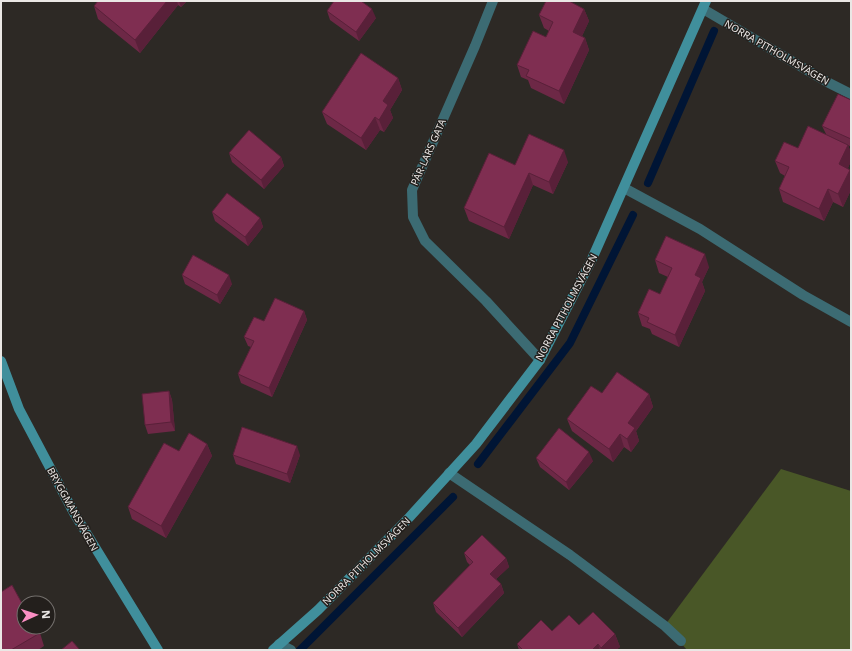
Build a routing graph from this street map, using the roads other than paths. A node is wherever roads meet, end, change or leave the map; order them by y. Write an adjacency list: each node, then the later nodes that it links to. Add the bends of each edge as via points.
1 (493, 1): 6 (street, PÄR-LARS GATA, via 412,190 413,217 425,241 486,301)
2 (704, 5): 3 (street, NORRA PITHOLMSVÄGEN); 4 (street, NORRA PITHOLMSVÄGEN)
3 (851, 94)
4 (624, 188): 5 (street, via 700,229 803,295); 6 (street, NORRA PITHOLMSVÄGEN, via 592,259)
5 (851, 322)
6 (540, 360): 8 (street, NORRA PITHOLMSVÄGEN, via 476,444)
7 (1, 361): 11 (street, BRYGGMANSVÄGEN, via 19,409 74,513)
8 (449, 473): 9 (street, via 570,556 665,626); 10 (street, NORRA PITHOLMSVÄGEN, via 318,610)
9 (681, 641)
10 (276, 647): 12 (street, NORRA PITHOLMSVÄGEN)
11 (158, 650)
12 (291, 650)

